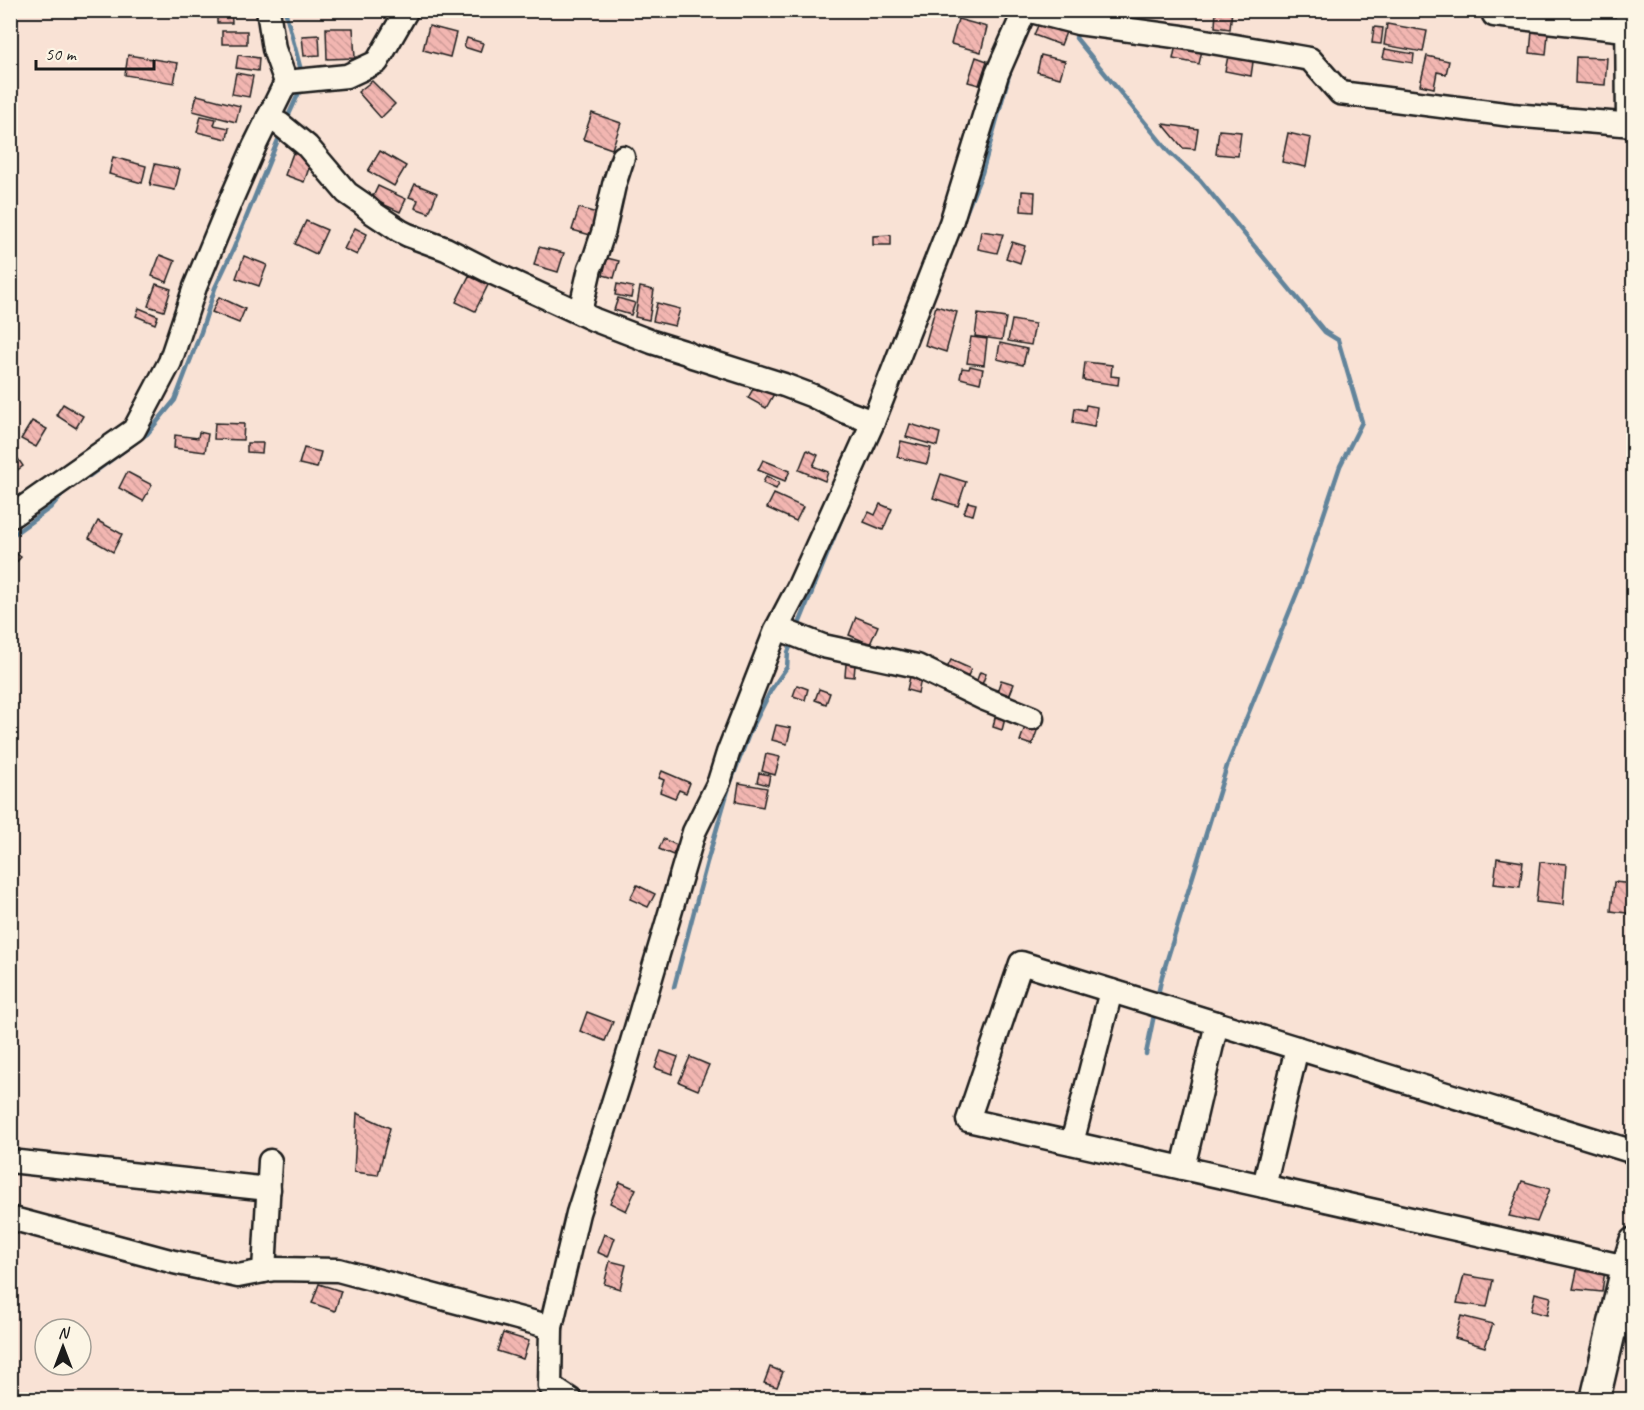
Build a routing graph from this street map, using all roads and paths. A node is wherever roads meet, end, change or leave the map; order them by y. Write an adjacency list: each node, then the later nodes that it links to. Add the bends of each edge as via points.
1 (268, 10): 6 (street, via 274,49)
2 (407, 10): 6 (street, via 377,62 347,76)
3 (1026, 10): 8 (street, via 1310,59 1340,93 1512,116); 11 (street, via 998,74 951,223)
4 (1494, 15): 5 (street)
5 (1629, 24): 8 (street)
6 (286, 82): 7 (street)
7 (268, 118): 10 (street, via 307,146 347,193 400,231); 12 (street, via 195,287 170,362 134,430)
8 (1631, 125)
9 (623, 157): 10 (street)
10 (580, 312): 11 (street, via 652,342 776,382)
11 (873, 422): 13 (street)
12 (10, 517)
13 (777, 627): 14 (street, via 823,646 917,666); 29 (street, via 719,782 694,832 578,1213)
14 (1032, 718)
15 (1111, 991): 16 (street); 18 (street); 18 (street, via 1021,963 968,1120)
16 (1217, 1023): 17 (street); 22 (street)
17 (1297, 1048): 19 (street); 23 (street)
18 (1071, 1143): 22 (street)
19 (1634, 1152)
20 (10, 1161): 24 (street)
21 (270, 1161): 24 (street)
22 (1183, 1168): 23 (street)
23 (1264, 1186): 26 (street)
24 (269, 1189): 27 (street)
25 (10, 1218): 27 (street, via 238,1276)
26 (1630, 1254): 28 (main road)
27 (264, 1271): 29 (street, via 338,1270)
28 (1623, 1326): 31 (main road)
29 (551, 1327): 30 (street, via 550,1386)
30 (571, 1400)
31 (1595, 1400)

